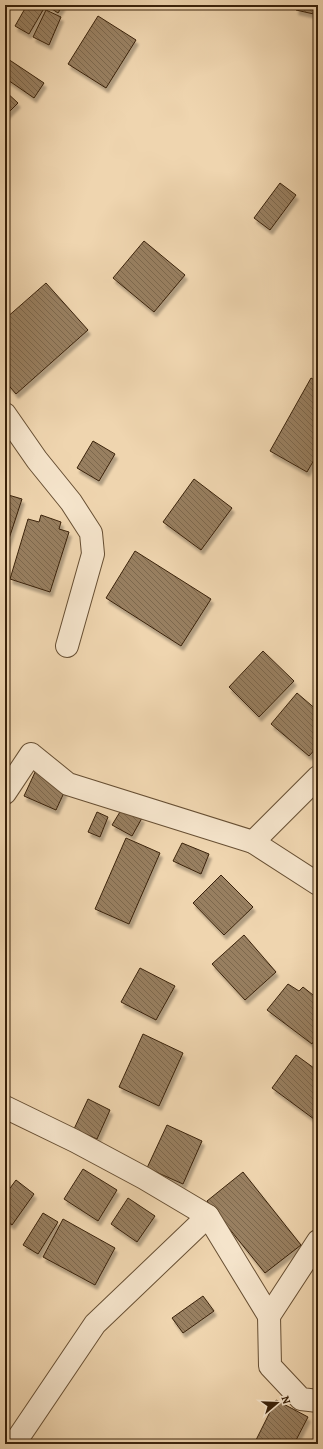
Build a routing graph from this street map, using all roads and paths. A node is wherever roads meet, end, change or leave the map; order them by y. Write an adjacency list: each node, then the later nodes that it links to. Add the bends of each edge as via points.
1 (5, 414): 2 (street, via 91,533 93,554)
2 (67, 646)
3 (318, 777): 5 (street)
4 (5, 792): 5 (street, via 31,754 68,784)
5 (254, 842): 6 (street)
6 (318, 884)
7 (5, 1107): 8 (street, via 144,1178)
8 (208, 1216): 10 (street); 12 (street, via 95,1324)
9 (318, 1242): 10 (street)
10 (269, 1316): 11 (street, via 270,1366 301,1399)
11 (318, 1401)
12 (14, 1444)

